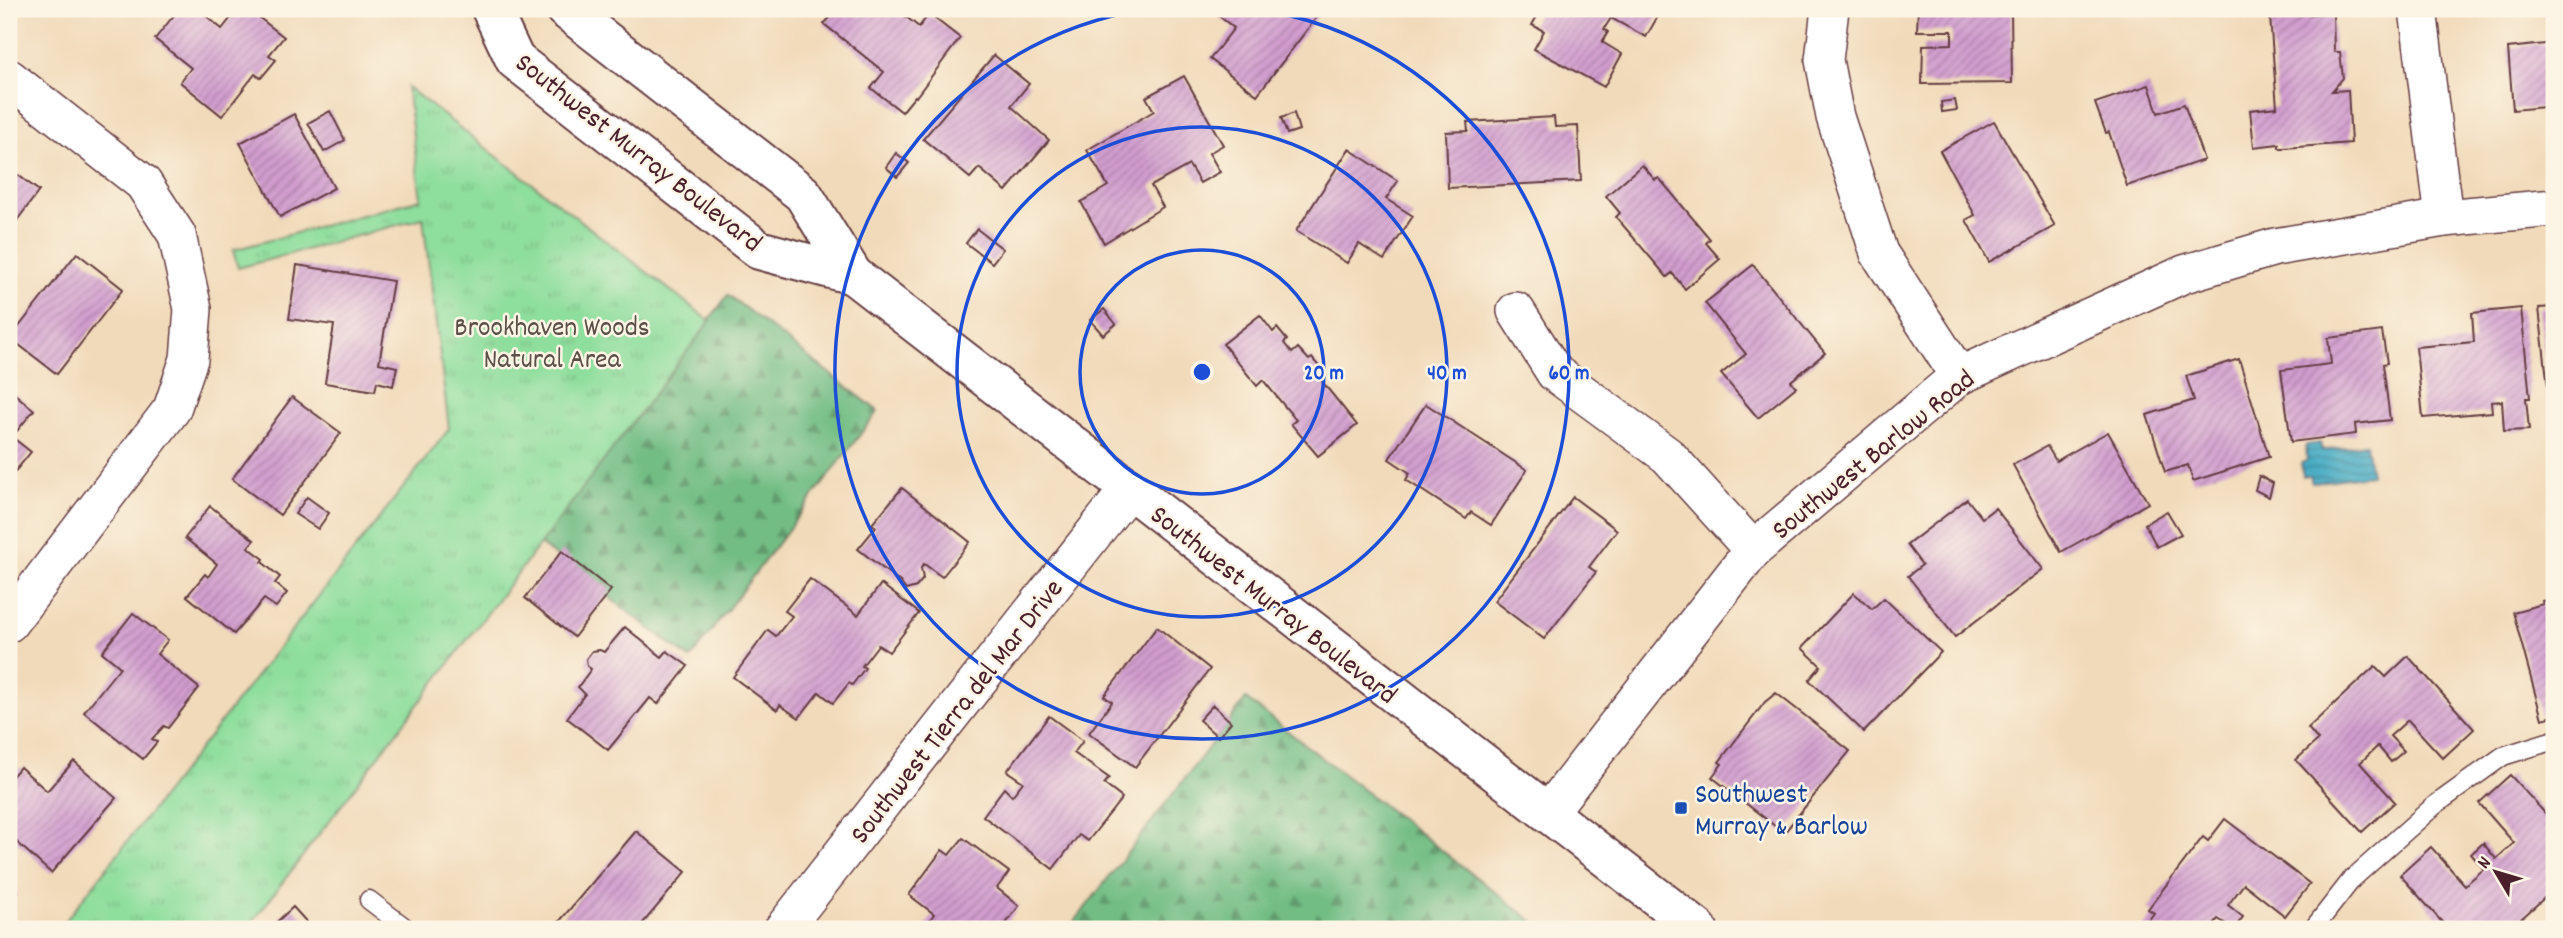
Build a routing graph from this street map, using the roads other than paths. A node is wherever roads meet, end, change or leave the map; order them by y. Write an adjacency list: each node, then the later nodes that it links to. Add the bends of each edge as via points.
1 (491, 9): 8 (main road, Southwest Murray Boulevard, via 515,60 759,250)
2 (565, 9): 8 (main road, Southwest Murray Boulevard, via 803,194)
3 (1830, 9): 10 (street, via 1824,60 1835,117 1879,253)
4 (2418, 9): 7 (street)
5 (9, 78): 13 (street, via 144,184 177,235 193,309 189,359 172,410)
6 (2554, 208): 7 (street, Southwest Barlow Road)
7 (2444, 218): 10 (street, Southwest Barlow Road, via 2275,247 2184,274)
8 (853, 275): 11 (main road, Southwest Murray Boulevard)
9 (1516, 311): 12 (street, via 1555,373 1668,456)
10 (1959, 376): 12 (street, Southwest Barlow Road)
11 (1128, 490): 15 (main road, Southwest Murray Boulevard); 18 (street, Southwest Tierra del Mar Drive)
12 (1753, 550): 15 (street, Southwest Barlow Road)
13 (9, 623)
14 (2554, 740): 20 (lane, via 2503,756 2435,805 2352,879)
15 (1548, 813): 19 (main road, Southwest Murray Boulevard)
16 (369, 900): 17 (lane)
17 (407, 929)
18 (783, 929)
19 (1698, 929)
20 (2313, 929)

